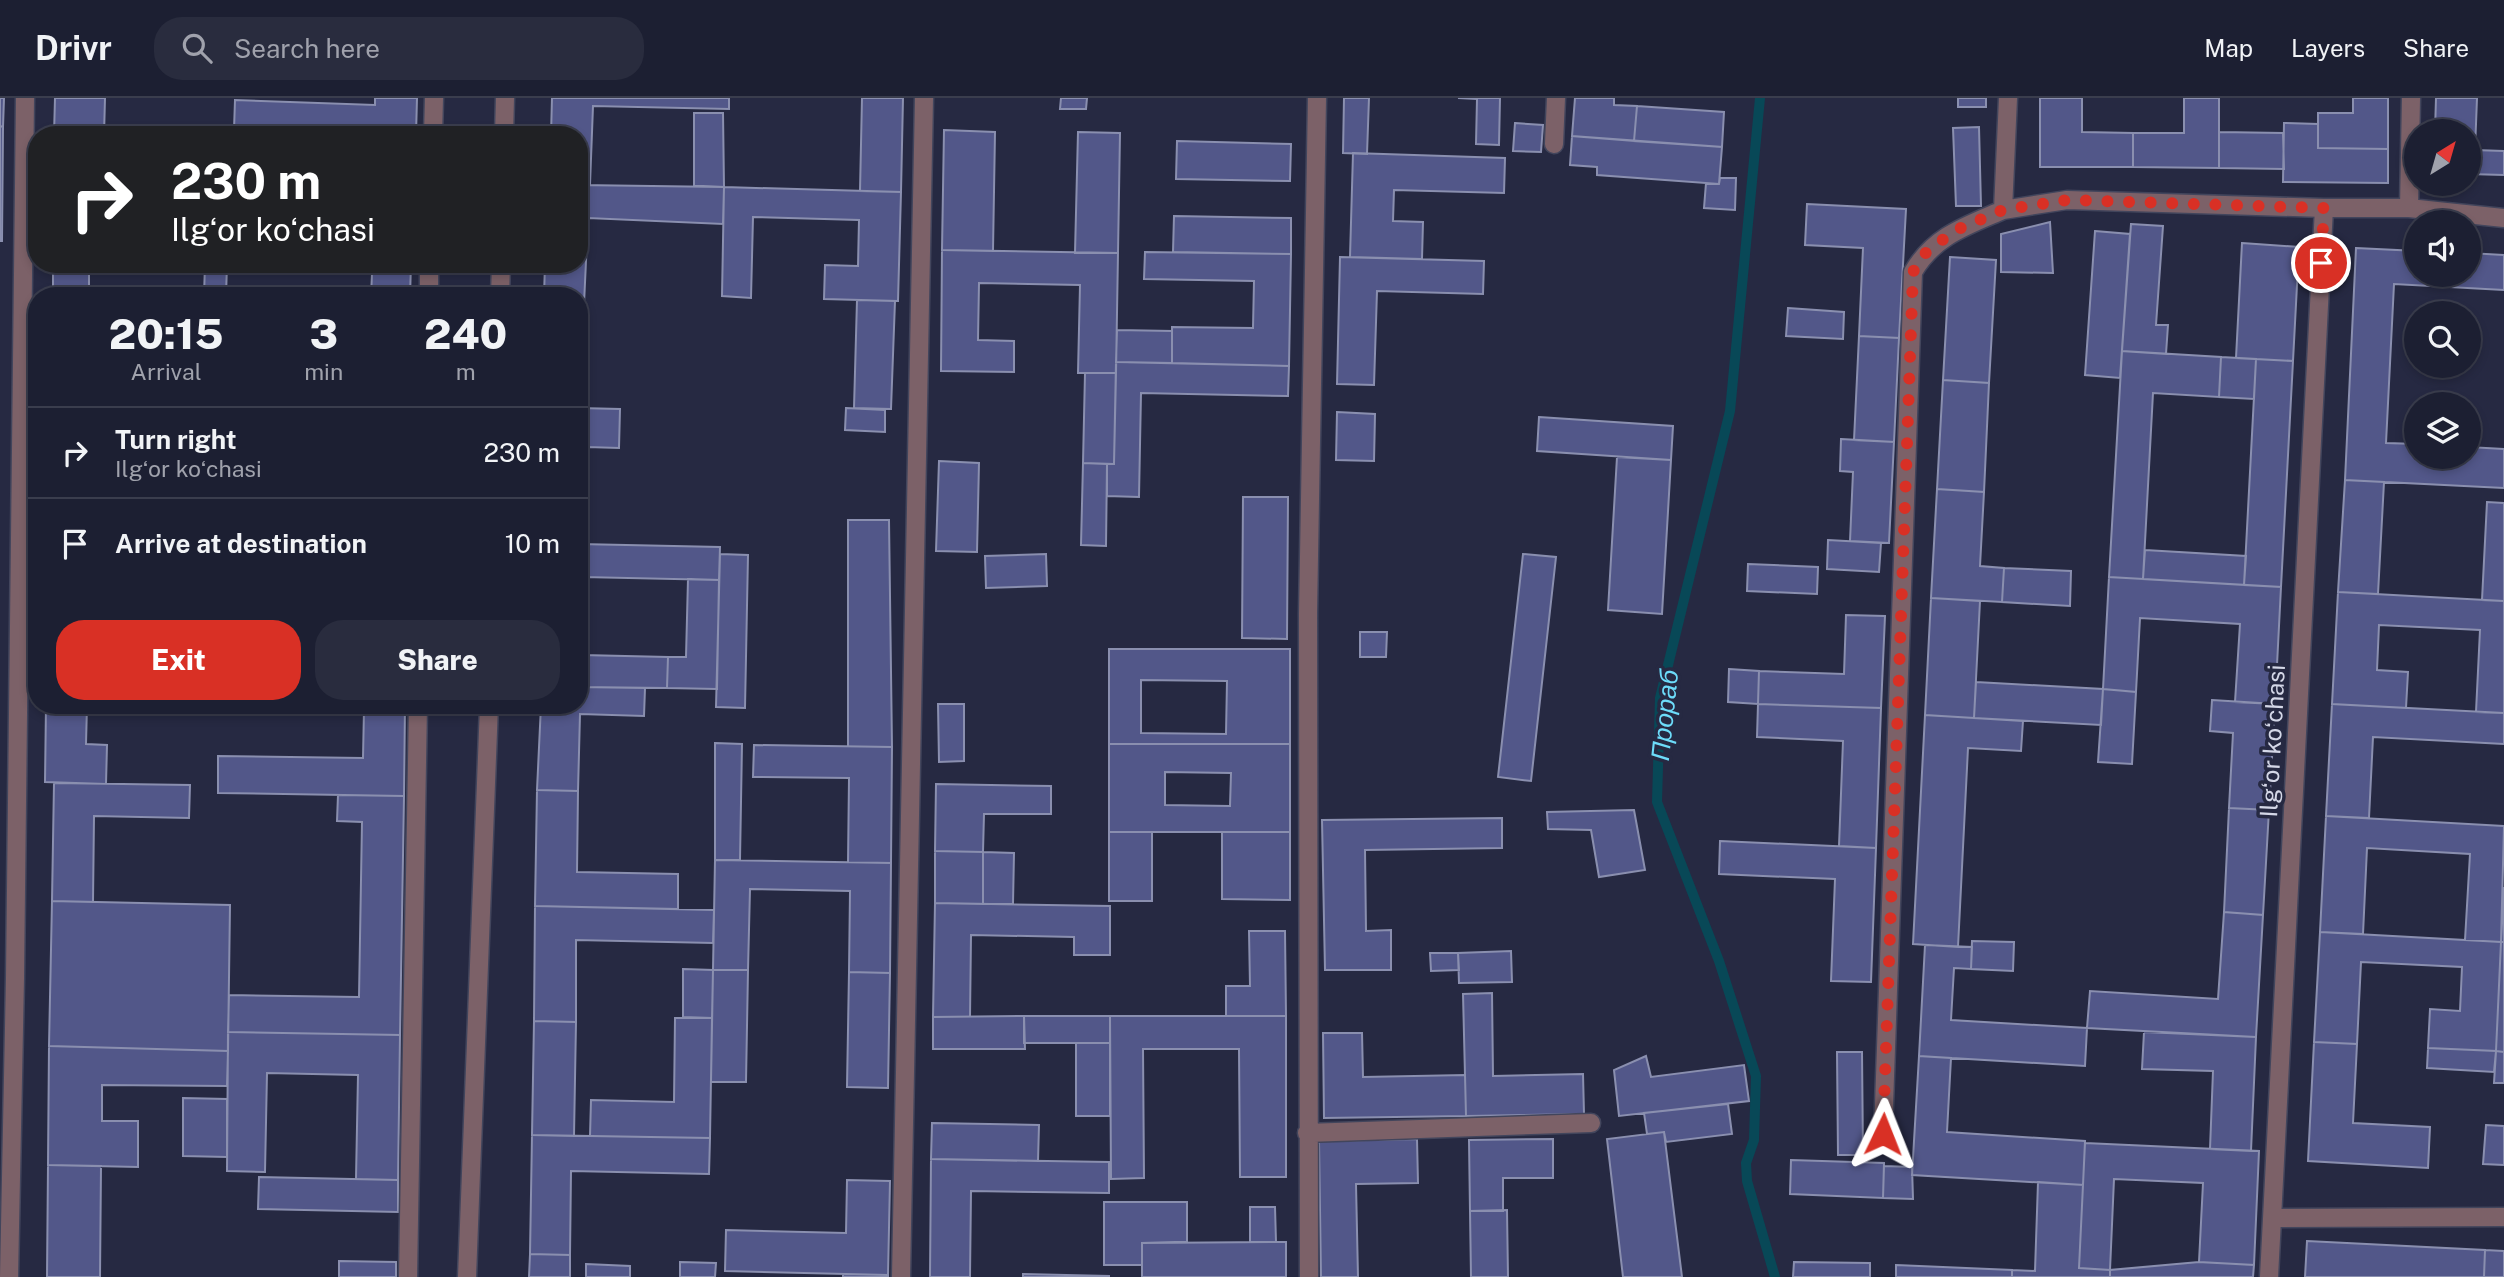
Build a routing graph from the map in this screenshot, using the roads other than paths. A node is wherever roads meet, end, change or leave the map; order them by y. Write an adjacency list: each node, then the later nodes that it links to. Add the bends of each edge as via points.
1 (25, 98): 23 (street)
2 (434, 98): 9 (street)
3 (505, 98): 10 (street)
4 (924, 98): 26 (street)
5 (1317, 98): 19 (street, via 1308,614)
6 (1556, 98): 11 (street)
7 (2008, 98): 14 (street)
8 (2411, 98): 13 (street)
9 (433, 126)
10 (504, 126)
11 (1554, 144)
12 (2324, 208): 13 (street); 14 (street, via 2067,200); 22 (street, Ilgʻor koʻchasi)
13 (2409, 208): 15 (street)
14 (2003, 210): 20 (street, via 1954,231 1923,255 1913,272)
15 (2504, 218)
16 (418, 714): 24 (street)
17 (489, 714): 25 (street)
18 (1591, 1123): 19 (street)
19 (1307, 1133): 27 (street)
20 (1883, 1134)
21 (2504, 1217): 22 (street)
22 (2273, 1218): 28 (street, Ilgʻor koʻchasi)
23 (9, 1277)
24 (408, 1277)
25 (467, 1277)
26 (901, 1277)
27 (1309, 1277)
28 (2269, 1277)

